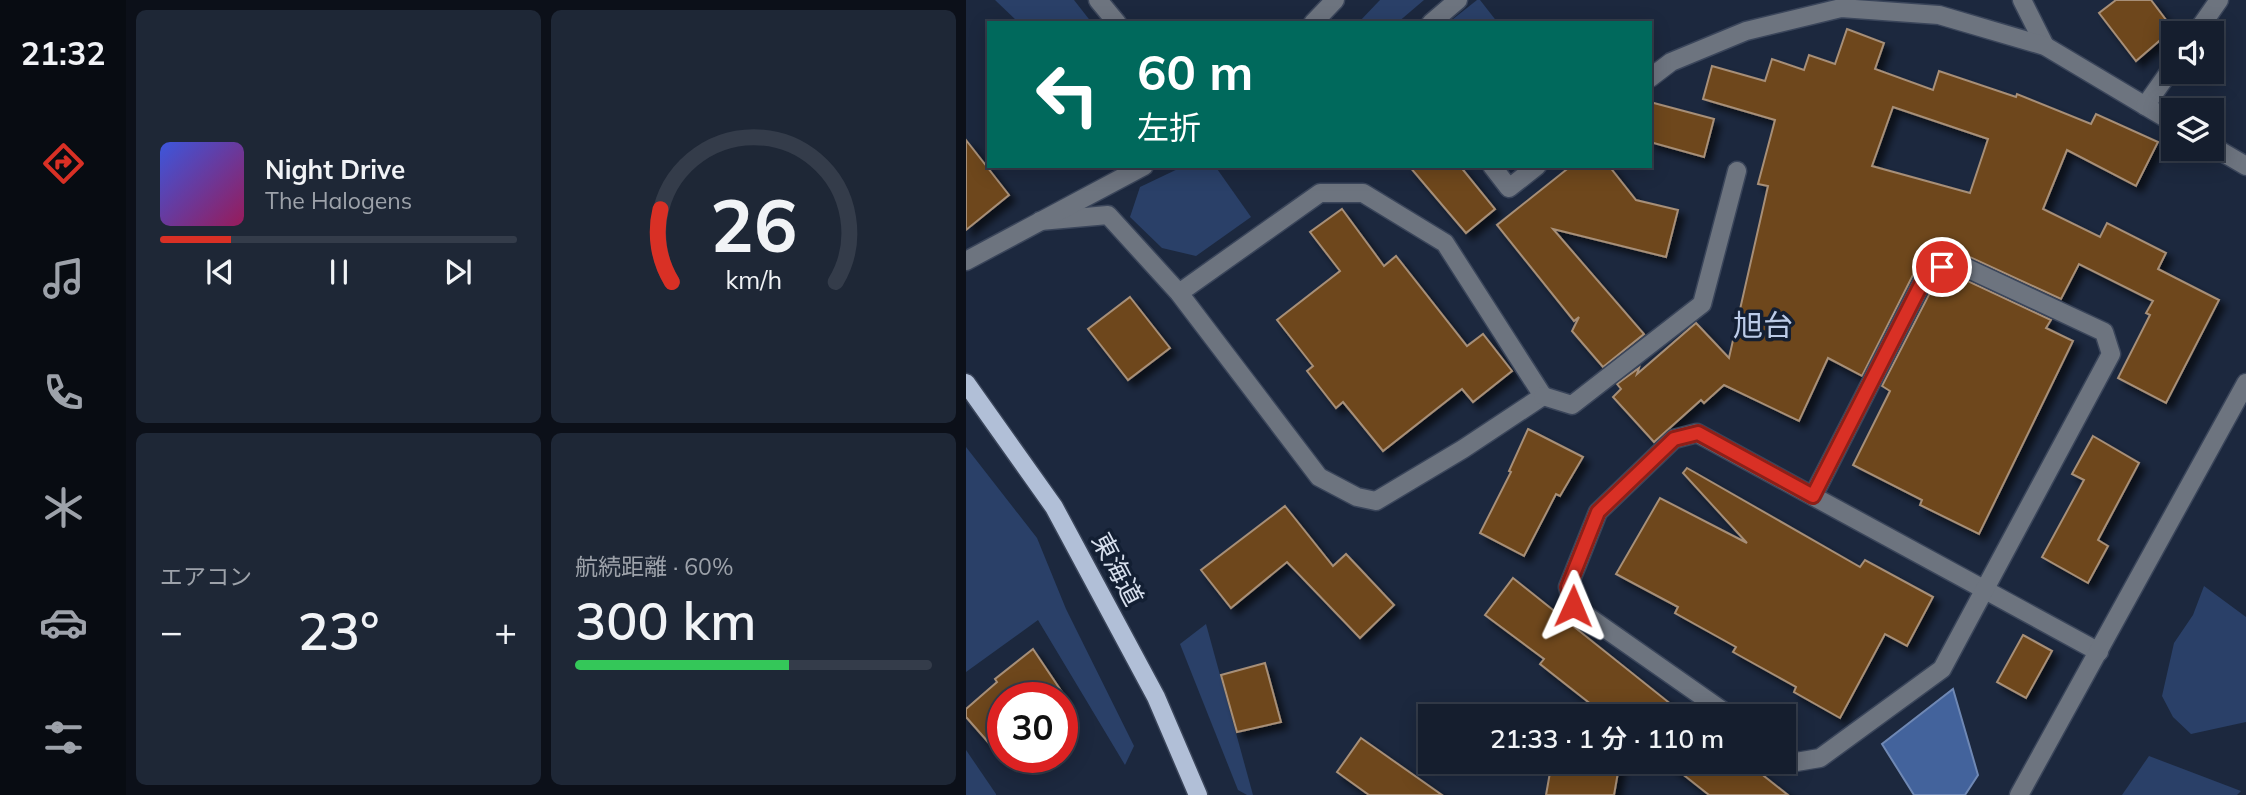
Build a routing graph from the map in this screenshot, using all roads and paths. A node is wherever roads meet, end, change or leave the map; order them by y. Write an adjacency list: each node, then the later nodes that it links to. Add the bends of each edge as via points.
1 (1098, 0): 6 (street)
2 (1335, 0): 7 (street)
3 (1458, 0): 8 (street)
4 (2022, 0): 10 (street)
5 (2219, 0): 9 (street)
6 (1115, 21)
7 (1315, 21)
8 (1433, 21)
9 (2204, 21)
10 (2045, 46): 11 (street, via 1940,15 1841,8 1746,31 1671,62); 13 (street)
11 (1652, 76)
12 (2161, 83): 13 (street)
13 (2145, 106): 14 (street)
14 (2161, 115)
15 (2224, 153): 16 (street)
16 (2246, 166)
17 (1140, 168): 21 (street)
18 (1494, 168): 19 (street, via 1509,188)
19 (1534, 168)
20 (1737, 171): 26 (street, via 1702,304 1572,405)
21 (1040, 221): 22 (street); 23 (street, via 1108,215)
22 (966, 261)
23 (1179, 293): 26 (street, via 1319,477 1357,497 1376,502); 26 (street, via 1320,193 1363,193 1445,243)
24 (966, 383): 32 (main road, 東海道, via 1054,507 1156,697)
25 (2246, 383): 29 (street)
26 (1544, 396)
27 (1813, 496): 28 (street); 28 (street, via 1928,271 1956,263 2104,332 2111,354); 30 (street, via 1698,433 1674,439 1598,512 1568,587 1573,606)
28 (1984, 590): 29 (street); 31 (street, via 1942,669 1820,758)
29 (2099, 652): 33 (street)
30 (1713, 704)
31 (1796, 762)
32 (1198, 795)
33 (2019, 795)

